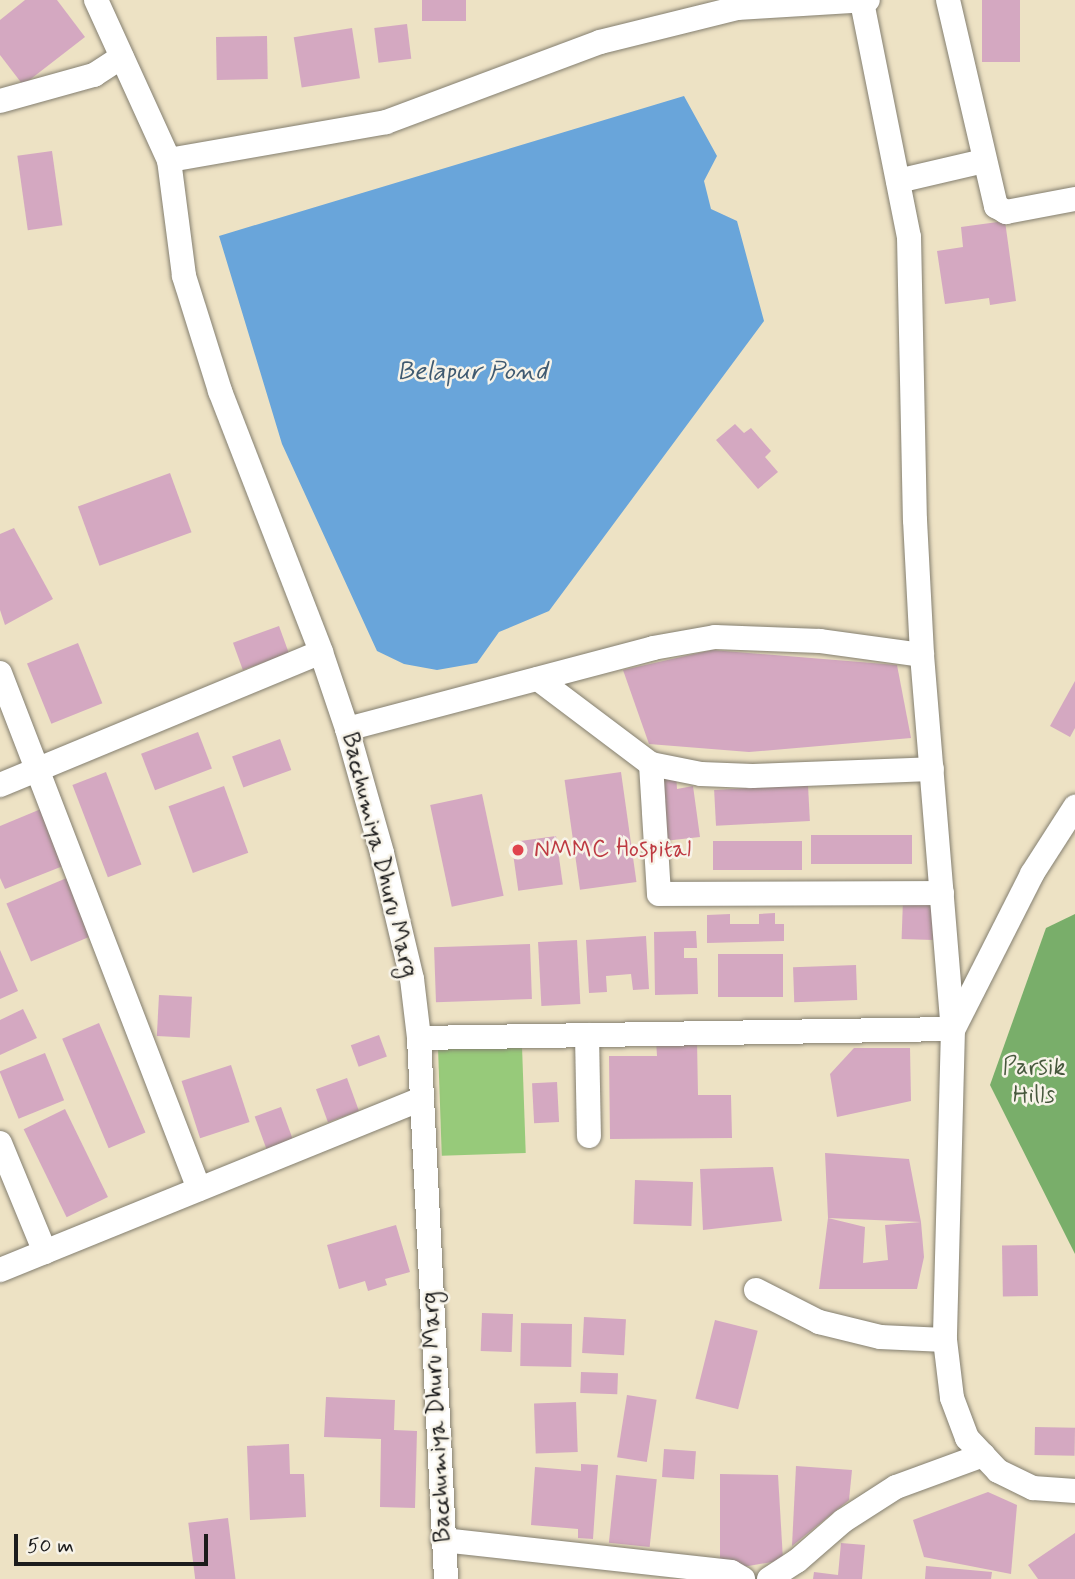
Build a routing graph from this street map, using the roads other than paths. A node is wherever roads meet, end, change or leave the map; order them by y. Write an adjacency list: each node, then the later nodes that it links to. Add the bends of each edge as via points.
1 (96, 0): 4 (street, Bacchumiya Dhuru Marg)
2 (948, 0): 7 (street)
3 (865, 1): 6 (street, via 737,8 600,42 386,122); 8 (street)
4 (122, 57): 5 (street, via 94,75); 6 (street, Bacchumiya Dhuru Marg)
5 (0, 101)
6 (169, 160): 10 (street, Bacchumiya Dhuru Marg, via 184,276 220,391)
7 (984, 160): 8 (street); 9 (street, via 996,206 1006,212)
8 (898, 181): 11 (street, via 909,250)
9 (1075, 199)
10 (321, 652): 14 (street, Bacchumiya Dhuru Marg); 16 (street)
11 (922, 655): 13 (street, via 820,641 715,637 653,648); 17 (street)
12 (0, 673): 16 (street)
13 (538, 679): 14 (street); 15 (street)
14 (347, 729): 23 (street, Bacchumiya Dhuru Marg, via 412,979)
15 (651, 764): 17 (street, via 701,774 752,776); 20 (street, via 659,894)
16 (37, 769): 18 (street); 27 (street)
17 (932, 769): 20 (street)
18 (0, 785)
19 (1075, 807): 21 (street, via 1032,874)
20 (942, 893): 21 (street)
21 (953, 1029): 22 (street); 31 (street)
22 (587, 1035): 23 (street); 25 (street)
23 (419, 1038): 24 (street, Bacchumiya Dhuru Marg)
24 (422, 1099): 27 (street); 34 (street, Bacchumiya Dhuru Marg)
25 (589, 1136)
26 (0, 1143): 28 (street)
27 (200, 1189): 28 (street)
28 (45, 1252): 29 (street)
29 (0, 1270)
30 (756, 1290): 31 (street, via 819,1322 880,1337)
31 (945, 1340): 32 (street, via 953,1398 967,1438)
32 (983, 1455): 33 (street, via 998,1471 1033,1488); 37 (street, via 896,1487 843,1521)
33 (1075, 1491)
34 (443, 1540): 35 (street, Bacchumiya Dhuru Marg); 36 (street, via 731,1572)
35 (446, 1579)
36 (743, 1579)
37 (769, 1579)

